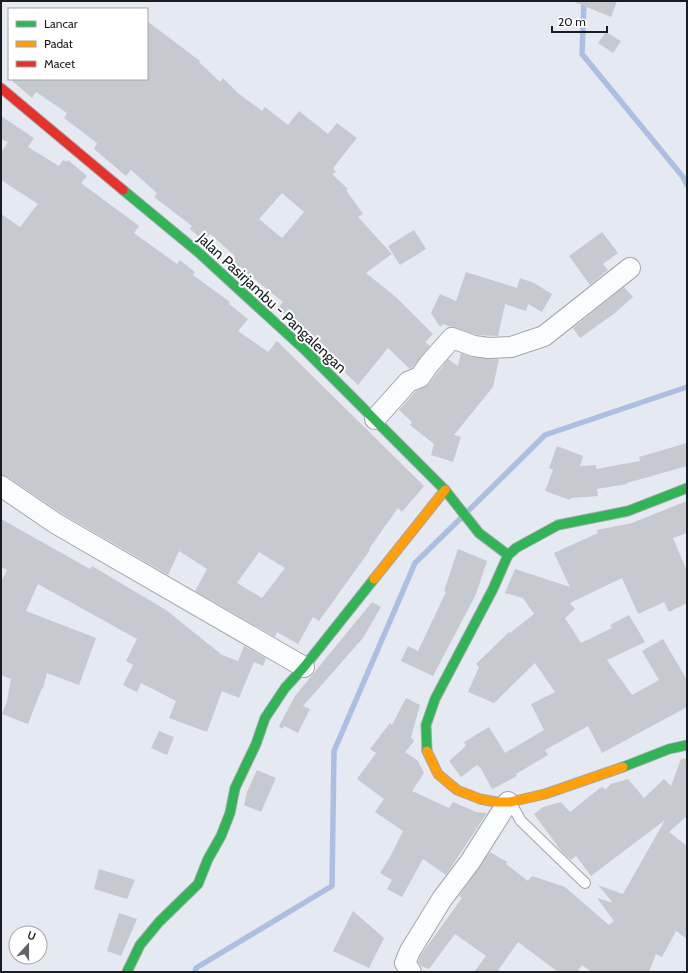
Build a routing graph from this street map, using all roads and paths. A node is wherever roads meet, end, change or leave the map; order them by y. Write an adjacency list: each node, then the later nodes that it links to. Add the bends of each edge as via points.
1 (1, 88): 3 (main road, Jalan Pasirjambu - Pangalengan, via 198,252 306,351)
2 (630, 268): 3 (street, via 544,336 511,347 489,348 452,338 420,377 408,382)
3 (375, 419): 6 (main road, Jalan Pasirjambu - Pangalengan)
4 (1, 486): 8 (street, via 54,523)
5 (687, 488): 7 (main road, via 628,511 558,525)
6 (447, 494): 7 (main road, Jalan Pasirjambu - Pangalengan, via 479,533); 8 (main road)
7 (508, 555): 10 (main road, via 493,590 435,699 426,725 427,751 438,774 457,790 480,799)
8 (304, 667): 12 (main road, via 284,688 265,718 235,788 230,813 221,836 198,884 158,922 134,954)
9 (687, 745): 10 (main road, via 669,749 545,794)
10 (509, 802): 11 (lane, via 521,821); 13 (street, via 470,862 442,899 410,951 405,963)
11 (585, 883)
12 (127, 972)
13 (411, 972)

